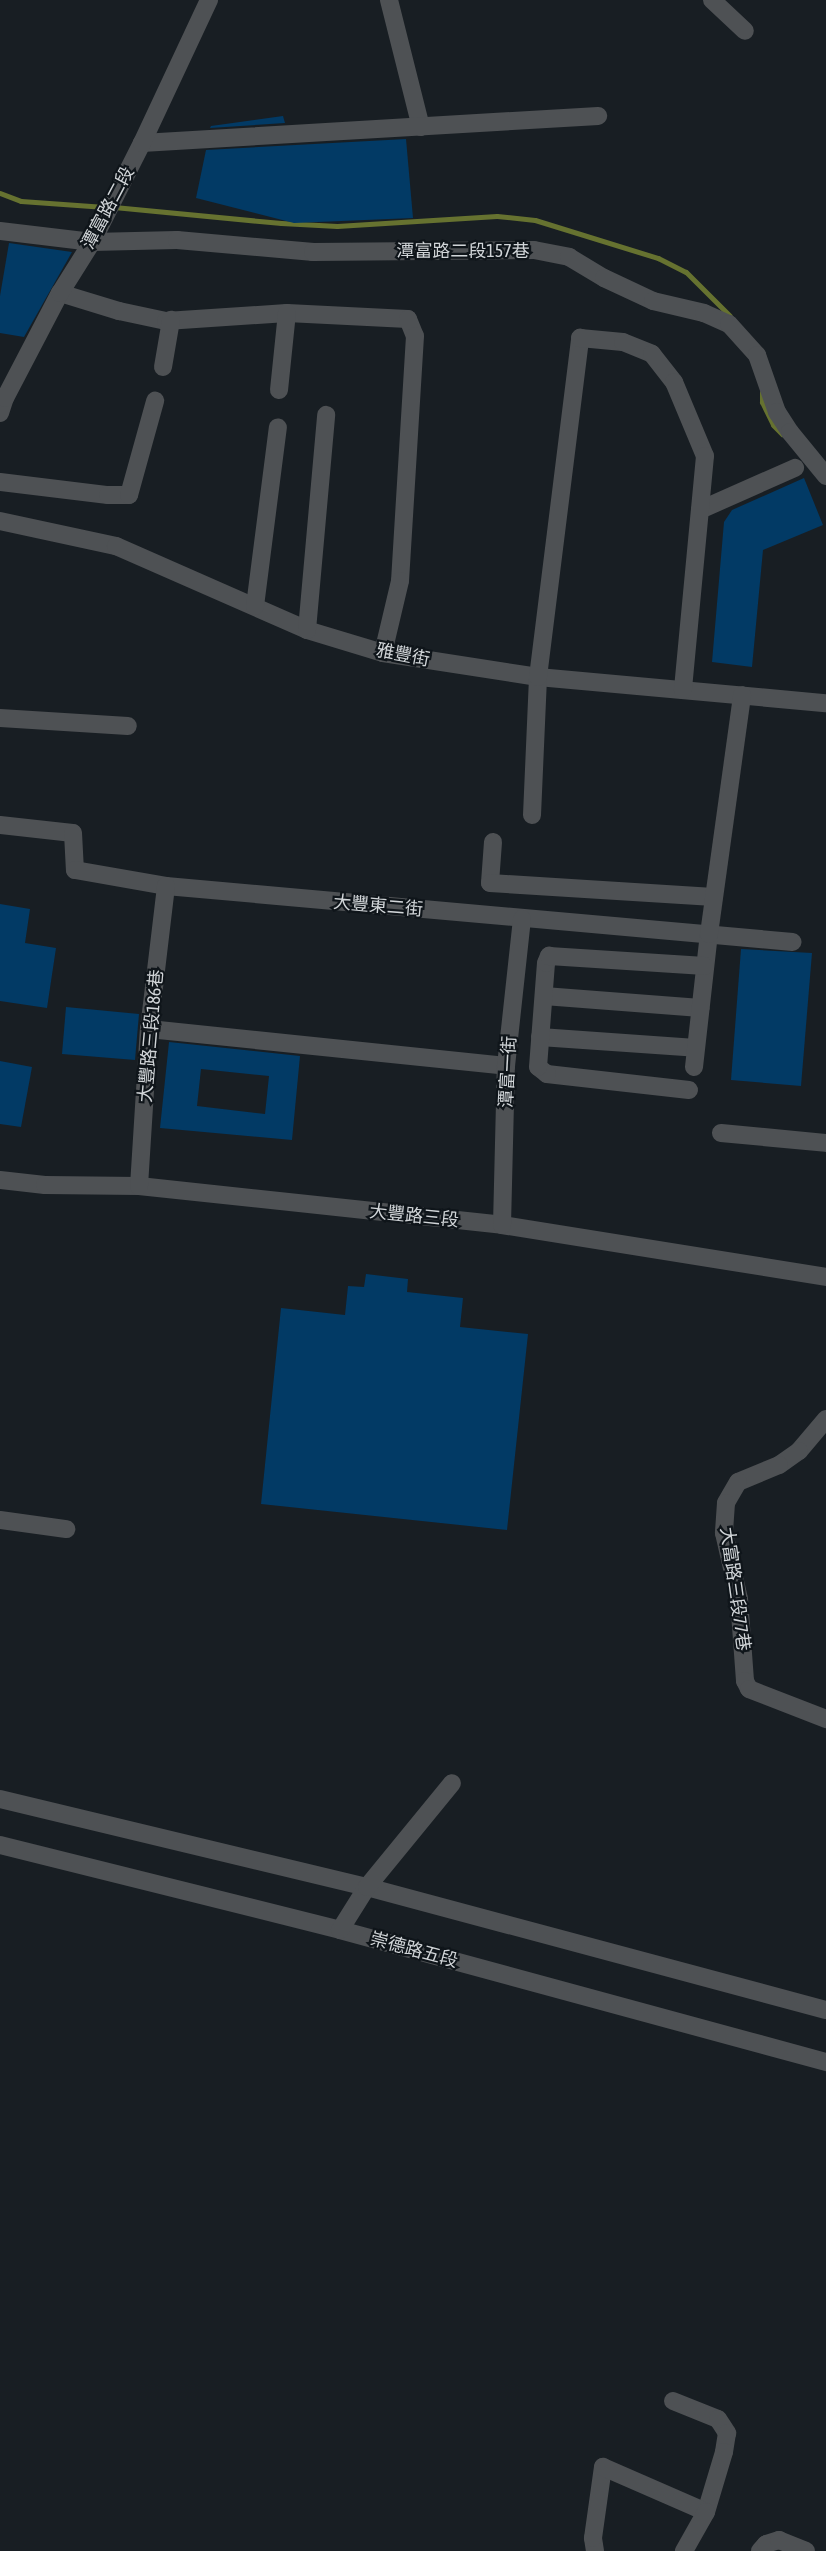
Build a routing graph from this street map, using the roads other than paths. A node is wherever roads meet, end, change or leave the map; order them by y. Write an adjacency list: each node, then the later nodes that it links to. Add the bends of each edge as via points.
1 (209, 0): 7 (street, 潭富路二段)
2 (389, 0): 6 (street)
3 (712, 0): 4 (street)
4 (745, 31)
5 (598, 116): 6 (street)
6 (421, 127): 7 (street)
7 (142, 143): 9 (street, 潭富路二段)
8 (0, 231): 9 (street, 潭富路二段157巷)
9 (92, 242): 10 (street, 潭富路二段); 20 (street, 潭富路二段157巷, via 177,240 313,252 534,250 569,257 653,301 704,313 729,324 758,355 777,411)
10 (60, 293): 12 (street, via 119,311); 16 (street, 潭富路二段)
11 (287, 313): 12 (street); 14 (street); 26 (street, via 408,319 415,336 400,581)
12 (171, 320): 13 (street)
13 (163, 367)
14 (279, 390)
15 (155, 401): 21 (street, via 129,495)
16 (0, 413)
17 (326, 415): 25 (street)
18 (278, 427): 24 (street)
19 (795, 468): 22 (street)
20 (826, 476)
21 (0, 482)
22 (700, 510): 27 (street, via 705,456 674,382 652,354 623,342 580,338); 28 (street)
23 (0, 521): 24 (street, 雅豐街, via 116,546)
24 (255, 606): 25 (street, 雅豐街)
25 (307, 630): 26 (street, 雅豐街)
26 (383, 653): 27 (street, 雅豐街)
27 (538, 677): 28 (street, 雅豐街); 33 (street)
28 (683, 690): 29 (street, 雅豐街)
29 (742, 695): 30 (street, 雅豐街); 37 (street)
30 (826, 704)
31 (0, 718): 32 (street)
32 (128, 726)
33 (532, 815)
34 (0, 825): 36 (street, 大豐東二街, via 73,832 75,870)
35 (493, 842): 37 (street, via 490,883)
36 (166, 886): 38 (street, 大豐東二街); 44 (street, 大豐路三段186巷)
37 (714, 897): 39 (street)
38 (522, 919): 39 (street, 大豐東二街); 47 (street, 潭富一街)
39 (709, 934): 40 (street, 大豐東二街); 41 (street)
40 (793, 942)
41 (705, 966): 42 (street, via 549,956); 43 (street)
42 (544, 996): 43 (street); 45 (street)
43 (700, 1008): 46 (street)
44 (149, 1029): 47 (street); 53 (street, 大豐路三段186巷)
45 (540, 1037): 46 (street); 49 (street, via 538,1067 547,1074)
46 (696, 1048): 48 (street)
47 (506, 1066): 54 (street, 潭富一街)
48 (694, 1067)
49 (689, 1090)
50 (721, 1133): 51 (street)
51 (826, 1143)
52 (0, 1180): 53 (street, 大豐路三段, via 45,1185)
53 (139, 1186): 54 (street, 大豐路三段)
54 (502, 1225): 55 (street, 大豐路三段)
55 (826, 1277)
56 (826, 1419): 59 (street, 大富路三段77巷, via 799,1451 779,1465 738,1482 726,1503 724,1533 739,1599 745,1681 749,1689)
57 (0, 1520): 58 (street)
58 (66, 1529)
59 (826, 1719)
60 (452, 1783): 63 (street)
61 (0, 1799): 63 (street)
62 (0, 1845): 64 (street, 崇德路五段)
63 (367, 1887): 64 (street); 65 (street)
64 (340, 1930): 66 (street, 崇德路五段)
65 (826, 2010)
66 (826, 2062)
67 (673, 2402): 68 (street, via 718,2419 727,2433)
68 (706, 2512): 69 (street, via 603,2459 593,2538); 70 (street)
69 (595, 2551)
70 (684, 2551)
71 (760, 2551): 72 (street, via 766,2544 779,2540)
72 (806, 2551)

